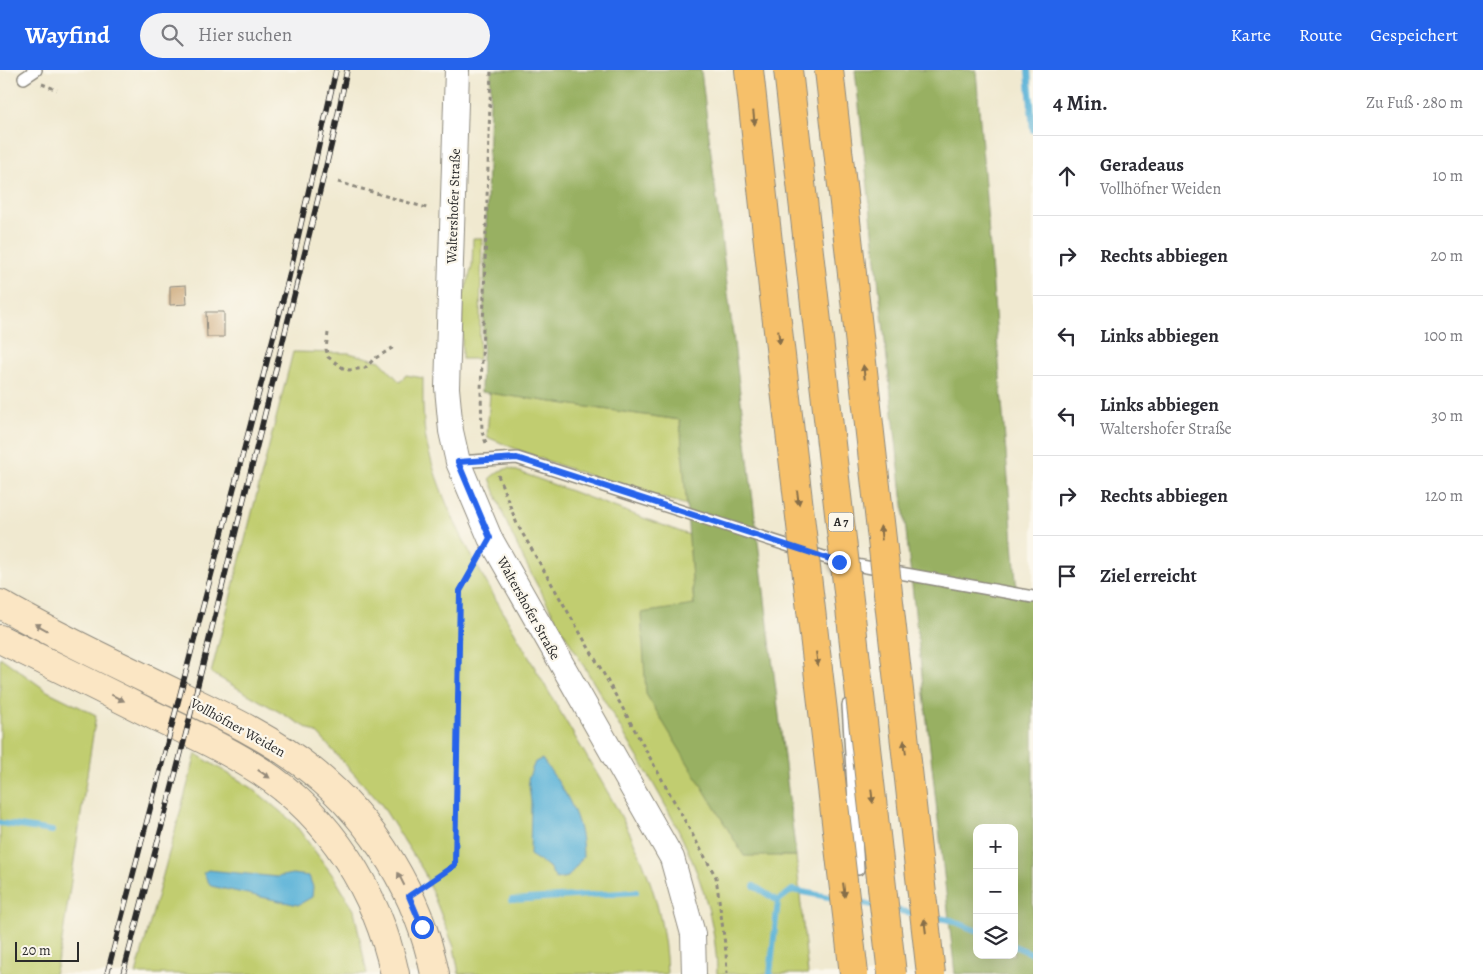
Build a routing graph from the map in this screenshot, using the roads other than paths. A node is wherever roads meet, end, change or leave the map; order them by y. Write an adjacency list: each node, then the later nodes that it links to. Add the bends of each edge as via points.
1 (36, 70): 7 (lane)
2 (457, 70): 8 (street, Waltershofer Straße, via 447,388)
3 (749, 70): 17 (highway, one-way to 17, bridge)
4 (776, 70): 9 (lane)
5 (788, 70): 18 (highway, A 7, one-way to 18, bridge)
6 (829, 70): 19 (highway, one-way to 6, bridge)
7 (24, 78)
8 (458, 462): 9 (lane, via 517,458); 16 (street, Waltershofer Straße, via 490,538 672,858 692,934)
9 (839, 562): 10 (lane); 13 (lane)
10 (1033, 596)
11 (0, 604): 15 (main road, Vollhöfner Weiden, one-way to 11, via 427,941 395,868 369,829 326,782 255,733 57,636)
12 (0, 639): 14 (main road, Vollhöfner Weiden, one-way to 14, via 222,749 295,797 321,823 360,880 383,929)
13 (858, 869)
14 (395, 974)
15 (435, 974)
16 (694, 974)
17 (854, 974)
18 (892, 974)
19 (931, 974)

